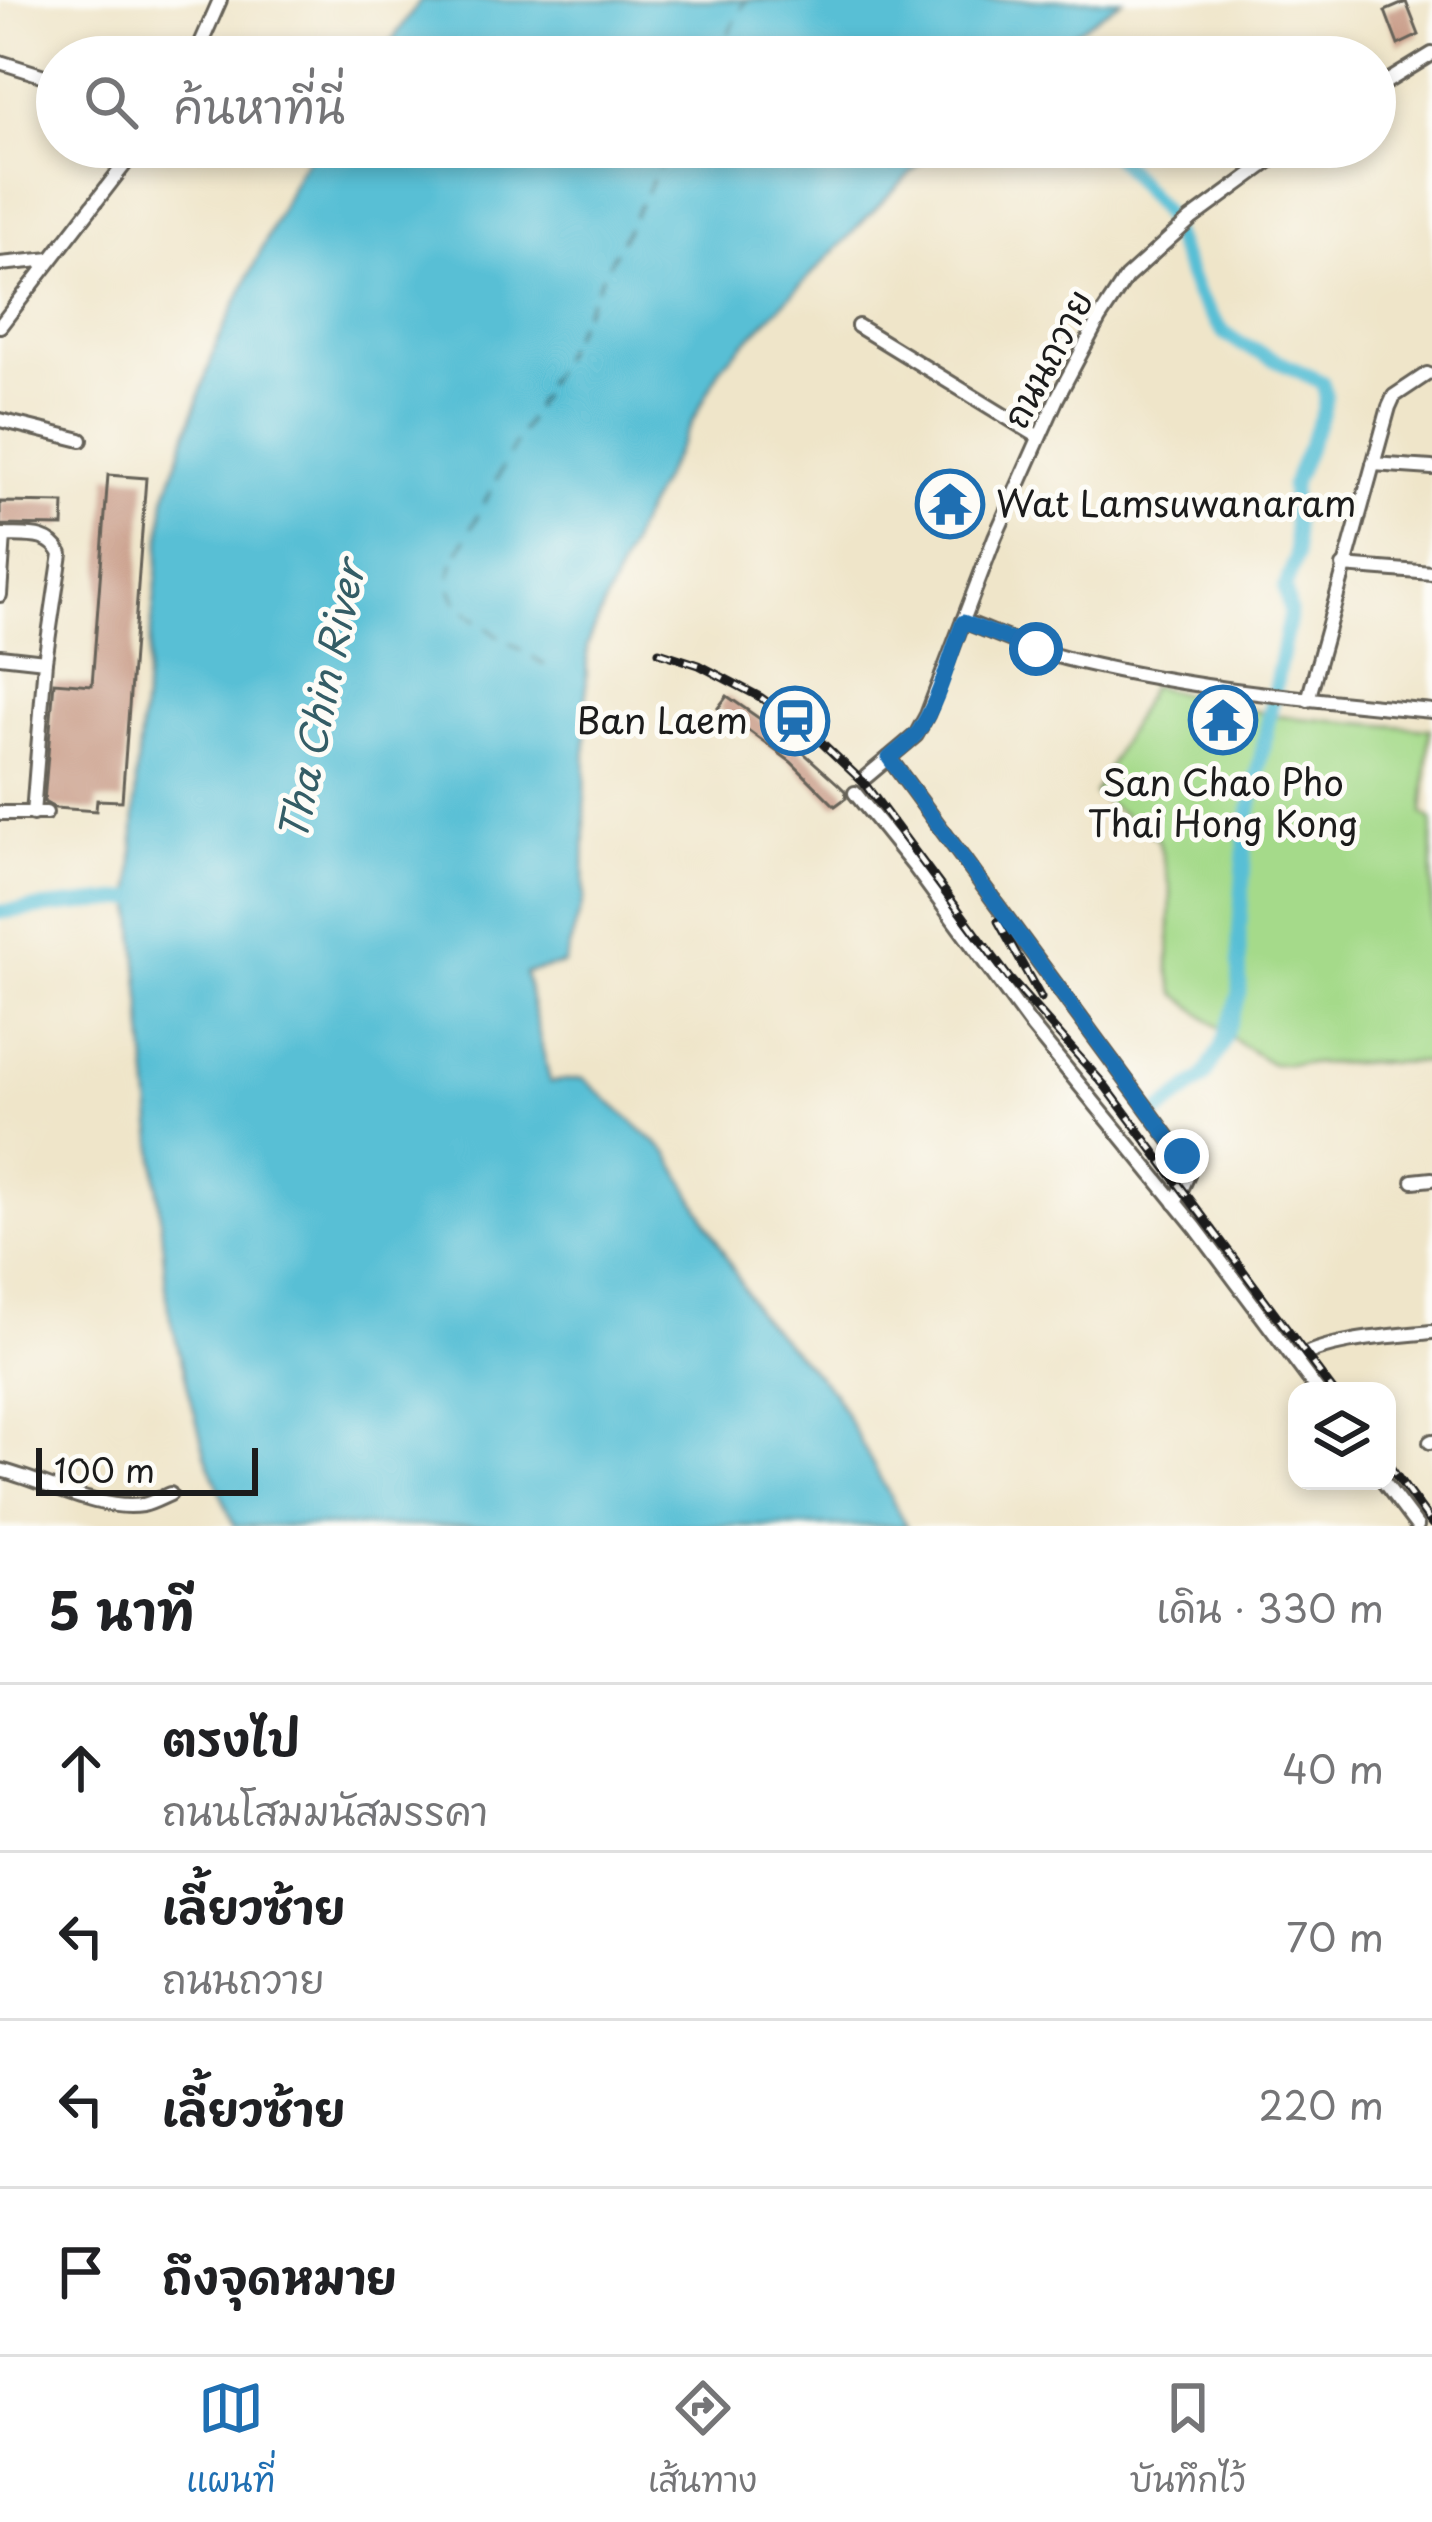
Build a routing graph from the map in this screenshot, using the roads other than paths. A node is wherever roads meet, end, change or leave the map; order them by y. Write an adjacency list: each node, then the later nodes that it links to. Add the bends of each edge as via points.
1 (220, 0): 2 (street)
2 (204, 36)
3 (1432, 54): 6 (street)
4 (0, 62): 5 (street)
5 (36, 73)
6 (1396, 76)
7 (122, 168): 9 (street)
8 (1260, 168): 15 (street, ถนนถวาย, via 1126,278)
9 (51, 259): 10 (street); 11 (street)
10 (0, 264)
11 (0, 326)
12 (858, 326): 15 (street)
13 (1427, 374): 17 (street, via 1394,397)
14 (0, 420): 16 (street)
15 (1039, 437): 23 (street, ถนนถวาย)
16 (81, 440)
17 (1373, 464): 18 (street); 20 (street)
18 (1432, 468)
19 (2, 535): 22 (street); 25 (street, via 44,537 61,554)
20 (1343, 566): 21 (street); 26 (street)
21 (1432, 573)
22 (0, 595)
23 (963, 622): 26 (street, via 1073,661); 28 (street, ถนนถวาย, via 927,715)
24 (0, 656): 25 (street)
25 (45, 661): 31 (street, via 39,813)
26 (1308, 700): 27 (street)
27 (1432, 711)
28 (889, 758): 29 (street, ถนนถวาย); 34 (street, via 1182,1156 1188,1175)
29 (866, 777)
30 (855, 793): 34 (street)
31 (0, 813)
32 (1432, 1179): 33 (street)
33 (1413, 1181)
34 (1175, 1203): 36 (street)
35 (1432, 1332): 36 (street)
36 (1295, 1360): 37 (street)
37 (1311, 1382)
38 (0, 1470): 40 (street, via 128,1505)
39 (1390, 1490): 41 (street)
40 (170, 1494)
41 (1417, 1526)

